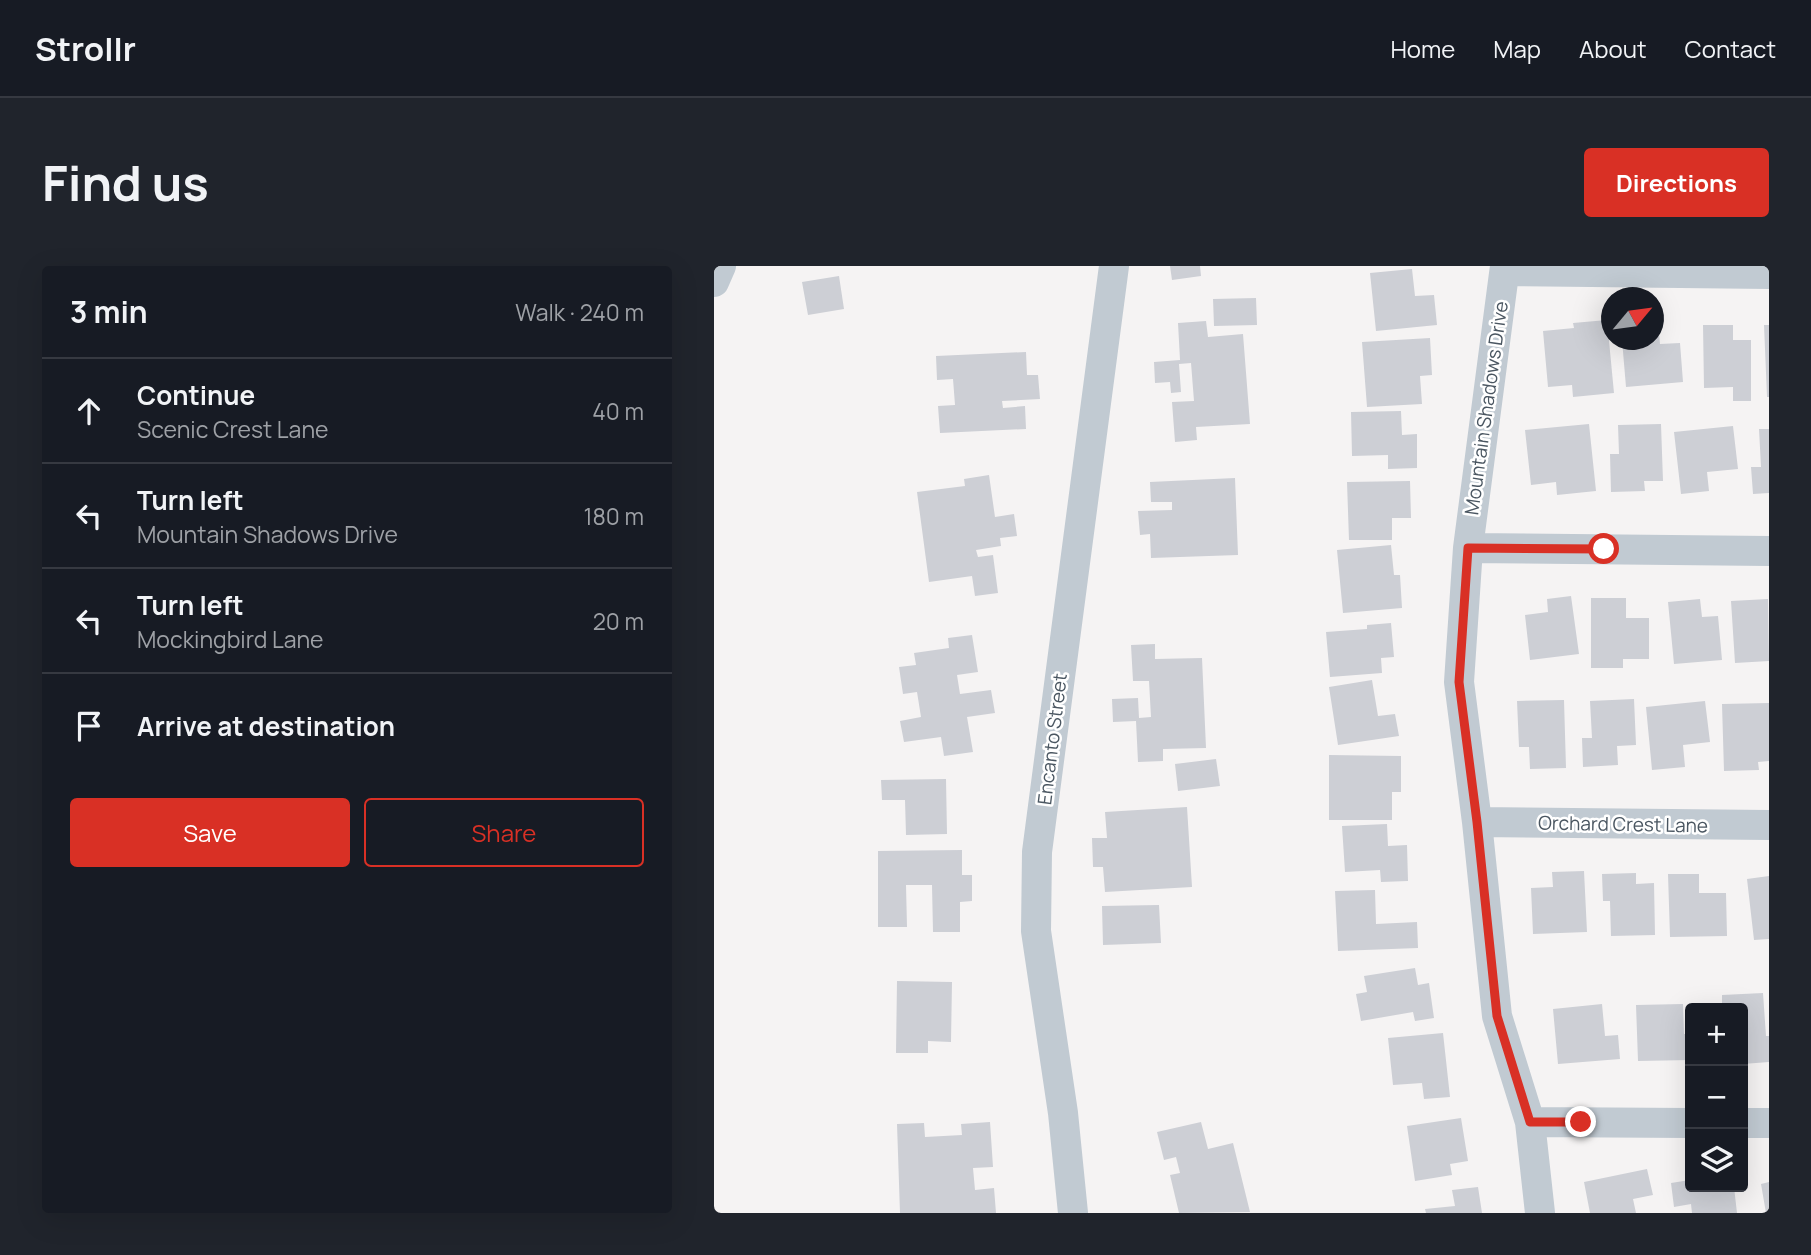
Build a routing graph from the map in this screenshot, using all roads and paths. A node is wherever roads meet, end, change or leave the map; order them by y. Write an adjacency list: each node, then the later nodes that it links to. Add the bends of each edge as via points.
1 (721, 266): 5 (street)
2 (1114, 266): 14 (street, Encanto Street, via 1037,852 1036,931)
3 (1505, 268): 4 (street); 6 (street, Mountain Shadows Drive)
4 (1769, 274)
5 (714, 282)
6 (1468, 548): 7 (street); 8 (street, Mountain Shadows Drive, via 1459,682)
7 (1769, 551)
8 (1477, 822): 9 (street, Orchard Crest Lane); 10 (street, Mountain Shadows Drive, via 1497,1016)
9 (1769, 825)
10 (1530, 1122): 11 (street); 15 (street, Mountain Shadows Drive)
11 (1685, 1123)
12 (1748, 1123): 13 (street)
13 (1769, 1123)
14 (1073, 1213)
15 (1540, 1213)

